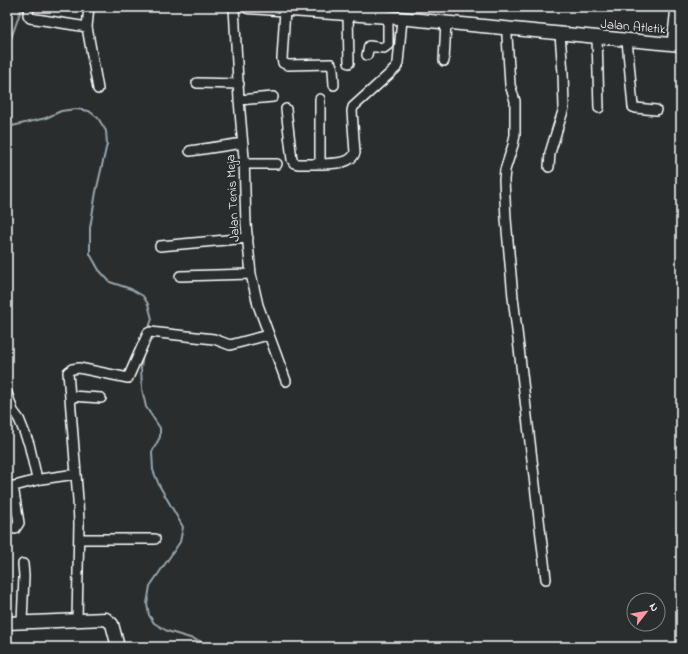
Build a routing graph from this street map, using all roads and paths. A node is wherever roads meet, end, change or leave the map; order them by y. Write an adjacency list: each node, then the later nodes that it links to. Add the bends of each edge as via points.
1 (29, 7): 11 (street, via 30,18)
2 (89, 7): 11 (street)
3 (234, 7): 21 (street, Jalan Tenis Meja)
4 (248, 7): 6 (street, Jalan Atletik)
5 (676, 7): 16 (street)
6 (285, 10): 7 (street, Jalan Atletik); 22 (street, via 283,64 331,64)
7 (341, 11): 8 (street, Jalan Atletik); 19 (street)
8 (388, 17): 9 (street, Jalan Atletik); 17 (street, via 388,45 384,48 369,46)
9 (402, 19): 10 (street, Jalan Atletik); 34 (street, via 396,68 353,107 353,157)
10 (446, 22): 12 (street, Jalan Atletik); 18 (street)
11 (87, 27): 23 (street)
12 (507, 28): 13 (street, Jalan Atletik); 52 (street, via 510,85 515,101 515,135 505,170 504,191 513,297)
13 (560, 34): 14 (street, Jalan Atletik); 35 (street, via 564,108)
14 (597, 38): 15 (street, Jalan Atletik); 27 (street)
15 (627, 40): 16 (street, Jalan Atletik); 29 (street, via 633,107)
16 (677, 45)
17 (367, 55)
18 (444, 61)
19 (349, 63)
20 (197, 83): 21 (street)
21 (239, 84): 26 (street, Jalan Tenis Meja)
22 (334, 85)
23 (98, 89)
24 (273, 97): 26 (street)
25 (320, 99): 34 (street)
26 (239, 100): 30 (street, Jalan Tenis Meja)
27 (599, 108)
28 (286, 109): 34 (street, via 292,160 298,164)
29 (656, 110)
30 (243, 143): 31 (street); 32 (street, Jalan Tenis Meja)
31 (190, 151)
32 (244, 164): 33 (street); 36 (street, Jalan Tenis Meja)
33 (276, 164)
34 (320, 164)
35 (548, 167)
36 (248, 238): 37 (street); 38 (street, Jalan Tenis Meja)
37 (160, 246)
38 (251, 274): 39 (street); 40 (street, Jalan Tenis Meja)
39 (180, 276)
40 (268, 335): 41 (street, Jalan Tenis Meja); 43 (street, via 230,345 214,339 148,333 129,377 72,369 68,372)
41 (286, 381)
42 (7, 393): 46 (street, via 29,444)
43 (71, 396): 44 (street); 45 (street)
44 (101, 398)
45 (76, 474): 46 (street); 49 (street)
46 (37, 479): 47 (street)
47 (10, 487): 48 (street, via 19,523)
48 (15, 530)
49 (79, 539): 50 (street); 53 (street)
50 (155, 539)
51 (23, 564): 54 (street)
52 (546, 579)
53 (77, 620): 54 (street); 56 (street, via 110,621)
54 (22, 622): 55 (street)
55 (7, 623)
56 (118, 647)

